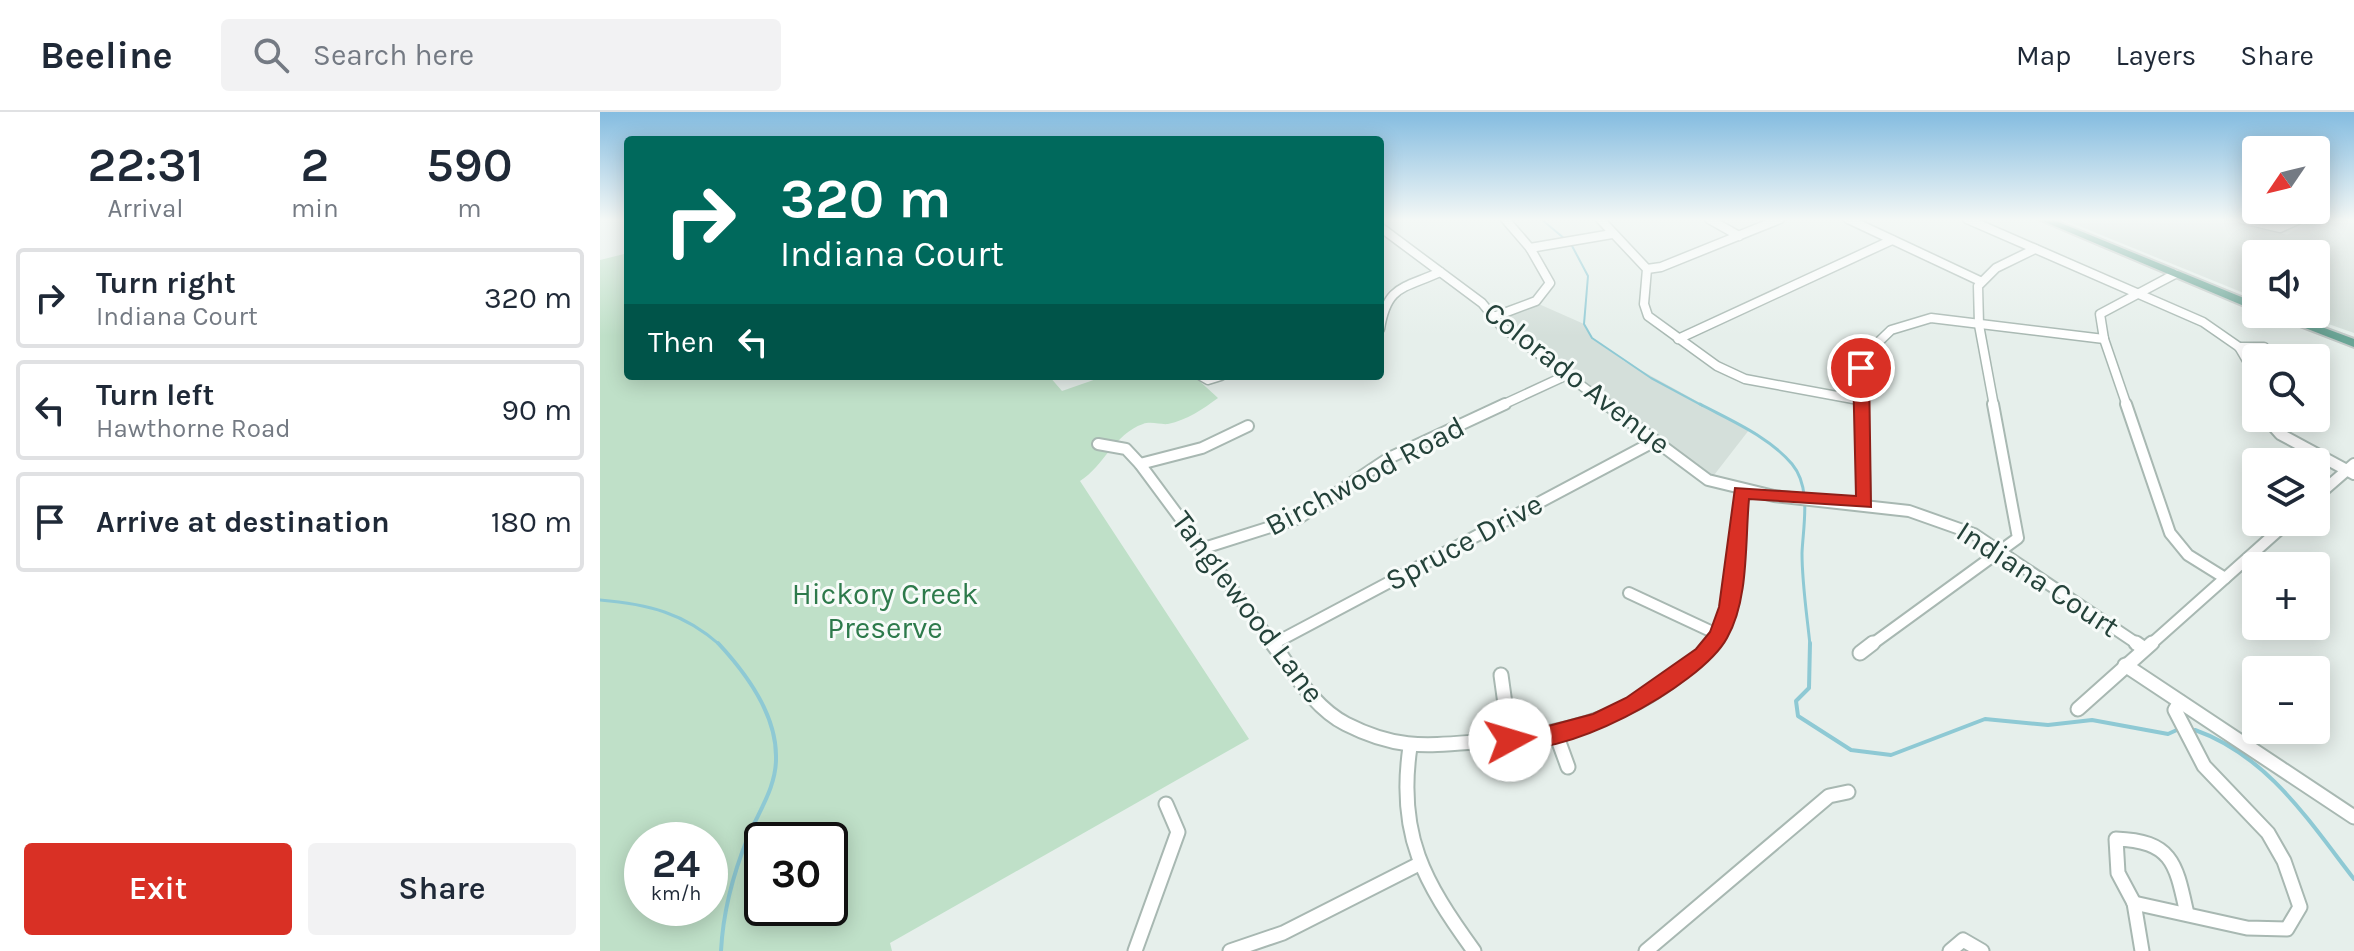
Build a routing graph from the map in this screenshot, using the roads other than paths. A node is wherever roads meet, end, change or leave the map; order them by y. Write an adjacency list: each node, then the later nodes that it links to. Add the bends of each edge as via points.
1 (1422, 258): 12 (street, Colorado Avenue)
2 (1536, 258): 19 (street, via 1550,283 1546,293)
3 (1636, 258): 11 (street)
4 (1683, 258): 11 (street)
5 (1853, 258): 24 (street)
6 (1931, 258): 14 (street)
7 (2019, 258): 14 (street)
8 (2056, 258): 15 (street)
9 (2137, 258): 13 (main road)
10 (2155, 258): 16 (main road)
11 (1647, 269): 24 (street, via 1645,314)
12 (1440, 272): 18 (street, via 1393,294); 19 (street, Colorado Avenue)
13 (2175, 274): 15 (street); 17 (main road)
14 (1980, 281): 20 (street)
15 (2135, 293): 25 (street, via 2100,314); 27 (street, via 2203,322)
16 (2242, 293)
17 (2242, 301)
18 (1384, 304)
19 (1496, 316): 29 (street, Colorado Avenue, via 1501,326)
20 (1979, 325): 25 (street); 30 (street, via 1931,318 1891,330 1865,355); 42 (street, via 2018,538)
21 (2330, 326): 23 (main road)
22 (2313, 328): 26 (main road)
23 (2354, 335)
24 (1678, 339): 30 (street, via 1745,379)
25 (2104, 339): 43 (street, via 2170,533 2188,555)
26 (2354, 343)
27 (2239, 347): 28 (street)
28 (2242, 352)
29 (1567, 375): 33 (street, Colorado Avenue); 41 (street, Birchwood Road, via 1389,458 1299,518)
30 (1864, 401): 39 (street)
31 (1248, 426): 35 (street, via 1202,448)
32 (2278, 432): 36 (street)
33 (1655, 441): 38 (street, Colorado Avenue, via 1708,480); 46 (street, Spruce Drive)
34 (1098, 444): 35 (street, Tanglewood Lane, via 1126,449)
35 (1140, 464): 41 (street, Tanglewood Lane)
36 (2351, 470): 37 (street)
37 (2330, 486)
38 (1741, 492): 39 (street, Indiana Court); 45 (street, Tanglewood Lane, via 1729,607)
39 (1865, 502): 42 (street, Indiana Court, via 1945,519)
40 (2272, 536): 43 (street)
41 (1204, 548): 46 (street, Tanglewood Lane)
42 (2001, 552): 47 (street, Indiana Court); 48 (street)
43 (2225, 578): 47 (street)
44 (1629, 593): 45 (street)
45 (1719, 635): 53 (street, Tanglewood Lane, via 1692,666 1633,704 1598,722)
46 (1273, 644): 55 (street, Tanglewood Lane, via 1317,704 1354,728)
47 (2143, 648): 49 (street)
48 (1860, 653)
49 (2125, 665): 51 (street); 52 (street)
50 (1501, 675): 54 (street)
51 (2180, 702): 59 (street); 62 (street, via 2175,710 2196,753 2268,833 2300,907 2287,929 2247,928)
52 (2078, 709)
53 (1556, 734): 54 (street, Tanglewood Lane); 56 (street)
54 (1510, 740): 55 (street, Tanglewood Lane)
55 (1410, 747): 60 (street, via 1403,808)
56 (1568, 767)
57 (1848, 792): 66 (street, via 1829,796)
58 (1166, 804): 63 (street, via 1178,832)
59 (2354, 817)
60 (1417, 865): 64 (street, via 1283,933); 65 (street)
61 (2134, 903): 62 (street); 62 (street, via 2124,891 2116,839 2172,855); 69 (street)
62 (2187, 914)
63 (1135, 951)
64 (1230, 951)
65 (1474, 951)
66 (1646, 951)
67 (1950, 951): 68 (street, via 1963,940)
68 (1982, 951)
69 (2142, 951)

